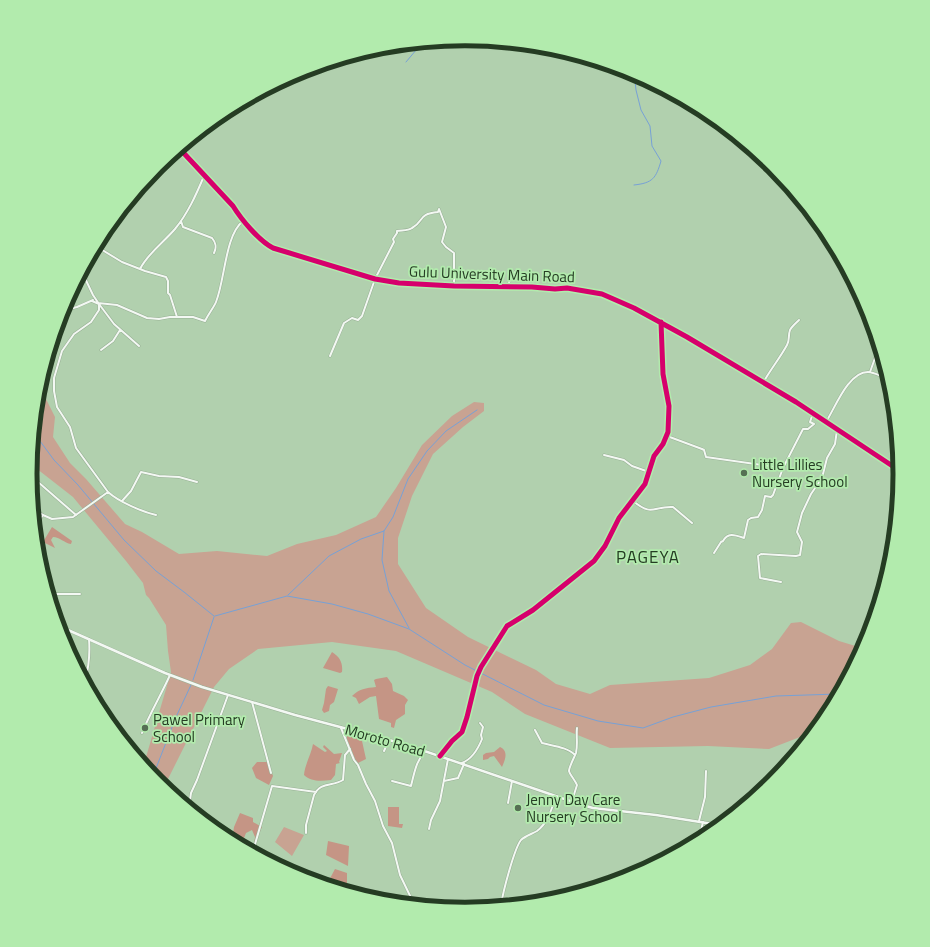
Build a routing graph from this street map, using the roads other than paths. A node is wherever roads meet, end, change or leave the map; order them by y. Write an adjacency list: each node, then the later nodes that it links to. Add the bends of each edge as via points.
1 (183, 152): 2 (street, Gulu University Main Road)
2 (204, 176): 3 (street, via 196,196); 4 (street, Gulu University Main Road)
3 (181, 220): 6 (street, via 183,227 212,238 216,248); 7 (street)
4 (244, 220): 10 (street, Gulu University Main Road, via 269,246); 19 (street, via 232,238 216,303 205,320)
5 (101, 249): 7 (street)
6 (214, 253)
7 (140, 269): 19 (street, via 167,278 168,293)
8 (516, 271): 12 (street, via 510,279)
9 (85, 277): 13 (street)
10 (375, 279): 11 (street, Gulu University Main Road); 11 (street, via 397,231 411,229 424,215 438,212 439,209 446,228 442,242 454,253); 25 (street, via 361,318 349,319 344,323)
11 (454, 286): 12 (street, Gulu University Main Road)
12 (508, 288): 21 (street, Gulu University Main Road, via 568,288 602,294)
13 (96, 299): 14 (street); 15 (street)
14 (92, 301): 15 (street); 18 (street)
15 (99, 303): 16 (street); 17 (street); 42 (street, via 98,313 93,320 74,334 62,351 53,384 57,407 70,427 76,448)
16 (107, 303): 17 (street); 19 (street, via 147,318)
17 (103, 308): 22 (street)
18 (71, 309)
19 (177, 317)
20 (799, 320): 29 (street, via 790,330 787,347)
21 (661, 322): 29 (street, Gulu University Main Road); 33 (street, via 663,374 669,406)
22 (120, 330): 23 (street); 24 (street, via 113,341)
23 (139, 346)
24 (101, 350)
25 (330, 356)
26 (876, 356): 27 (street)
27 (870, 372): 28 (street); 31 (street, via 862,373 847,385)
28 (881, 376)
29 (763, 383): 30 (street, Gulu University Main Road)
30 (813, 413): 31 (street, Gulu University Main Road); 38 (street, via 810,422 814,424 808,429 803,429)
31 (826, 422): 32 (street, Gulu University Main Road)
32 (837, 428): 36 (street, Gulu University Main Road); 52 (street, via 835,444 827,458 822,478 802,513 797,532 802,542 800,555 758,556 760,578)
33 (667, 436): 38 (street, via 704,450 706,457); 39 (street, via 654,456)
34 (604, 455): 39 (street, via 624,460)
35 (892, 459): 36 (street)
36 (890, 463): 37 (street, Gulu University Main Road)
37 (893, 465)
38 (783, 468): 51 (street, via 774,495 765,496 758,517 748,520 744,538 730,534)
39 (649, 472): 44 (street, via 645,484)
40 (37, 480): 47 (street)
41 (197, 482): 43 (street, via 141,472 131,491)
42 (108, 492): 43 (street); 47 (street)
43 (122, 501): 48 (street)
44 (633, 501): 50 (street, via 640,507 651,510 673,507); 71 (street, via 617,520 594,561 533,610 507,626 476,676 462,732)
45 (39, 512): 46 (street)
46 (43, 515): 47 (street, via 52,519 71,518); 49 (street)
47 (76, 515)
48 (156, 515)
49 (40, 519)
50 (692, 523)
51 (714, 553)
52 (781, 582)
53 (55, 594): 54 (street)
54 (80, 594)
55 (67, 630): 56 (street, Moroto Road)
56 (89, 639): 57 (street); 58 (street, Moroto Road)
57 (87, 674)
58 (170, 675): 59 (street, Moroto Road); 65 (street)
59 (228, 695): 60 (street, Moroto Road); 81 (street)
60 (252, 702): 62 (street, Moroto Road); 75 (street)
61 (480, 723): 73 (street, via 482,739 471,757)
62 (341, 728): 66 (street, Moroto Road); 67 (street)
63 (577, 728): 70 (street)
64 (535, 730): 70 (street, via 542,744 562,748)
65 (142, 733)
66 (389, 740): 68 (street); 69 (street, Moroto Road)
67 (350, 749): 79 (street, via 345,755 343,780 324,785); 91 (street, via 375,801 392,843 399,872)
68 (384, 751)
69 (425, 751): 71 (street, Moroto Road); 76 (street, via 415,768 411,786)
70 (575, 755): 82 (street, via 569,768 577,784)
71 (440, 756): 72 (street, Moroto Road)
72 (448, 759): 73 (street, Moroto Road); 77 (street)
73 (463, 764): 77 (street, via 458,778); 78 (street, Moroto Road)
74 (706, 771): 84 (street, via 705,797)
75 (271, 773)
76 (392, 781)
77 (444, 781): 87 (street, via 440,801)
78 (512, 781): 80 (street, Moroto Road); 83 (street)
79 (316, 792): 89 (street, via 310,805); 90 (street, via 272,786)
80 (556, 796): 82 (street, Moroto Road); 92 (street, via 543,826 519,843)
81 (190, 801)
82 (572, 801): 84 (street, Moroto Road, via 593,808)
83 (508, 803)
84 (699, 821): 85 (street, Moroto Road)
85 (703, 822): 86 (street, Moroto Road); 88 (street)
86 (711, 823)
87 (429, 829)
88 (701, 830)
89 (306, 833)
90 (255, 846)
91 (411, 898)
92 (502, 900)

